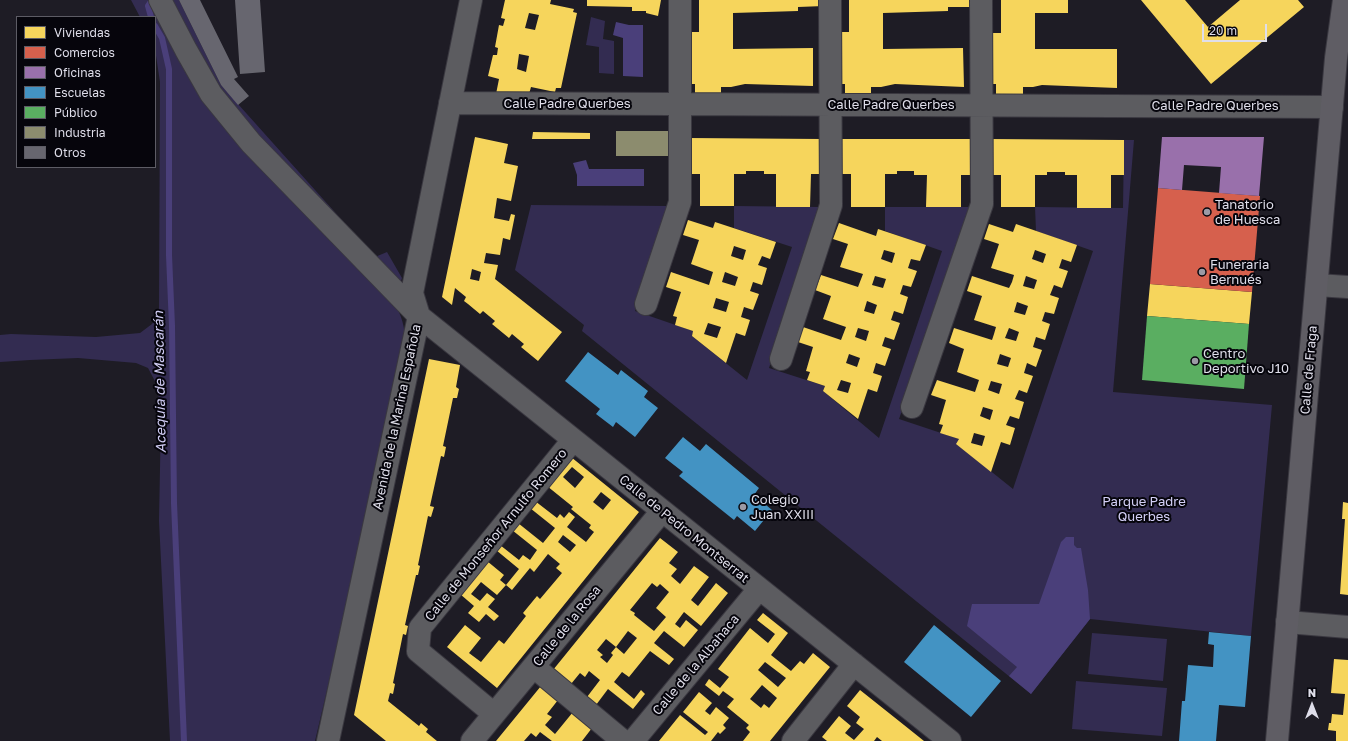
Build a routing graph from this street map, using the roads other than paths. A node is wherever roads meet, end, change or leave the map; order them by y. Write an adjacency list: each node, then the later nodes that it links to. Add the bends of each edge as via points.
1 (160, 0): 15 (street, Calle de Pedro Montserrat, via 211,94 251,143)
2 (471, 0): 7 (street, Avenida de la Marina Española)
3 (680, 0): 8 (street)
4 (830, 0): 9 (street)
5 (981, 0): 10 (street)
6 (1344, 0): 11 (main road, Calle de Fraga)
7 (450, 103): 8 (street, Calle Padre Querbes); 15 (street, Avenida de la Marina Española, via 412,293)
8 (679, 104): 9 (street, Calle Padre Querbes); 14 (street, via 680,202)
9 (830, 105): 10 (street, Calle Padre Querbes); 16 (street, via 831,205)
10 (981, 106): 11 (street, Calle Padre Querbes); 17 (street, via 982,204)
11 (1332, 107): 12 (main road, Calle de Fraga)
12 (1317, 285): 13 (street); 21 (main road, Calle de Fraga)
13 (1348, 287)
14 (646, 304)
15 (419, 316): 18 (street, Calle de Pedro Montserrat); 26 (street, Avenida de la Marina Española)
16 (781, 359)
17 (912, 407)
18 (573, 440): 19 (street, Calle de Pedro Montserrat); 25 (street, Calle de Monseñor Arnulfo Romero, via 420,628 418,650)
19 (662, 511): 20 (street, Calle de Pedro Montserrat); 24 (street, Calle de la Rosa)
20 (760, 589): 23 (street, Calle de Pedro Montserrat); 29 (street, Calle de la Albahaca)
21 (1287, 622): 22 (street); 32 (main road, Calle de Fraga)
22 (1348, 627)
23 (854, 664): 30 (street); 31 (street, Calle de Pedro Montserrat)
24 (534, 667): 25 (street, Calle de la Rosa); 28 (street)
25 (494, 714): 27 (street, Calle de la Rosa)
26 (328, 741)
27 (472, 741)
28 (623, 741)
29 (633, 741)
30 (793, 741)
31 (950, 741)
32 (1277, 741)

